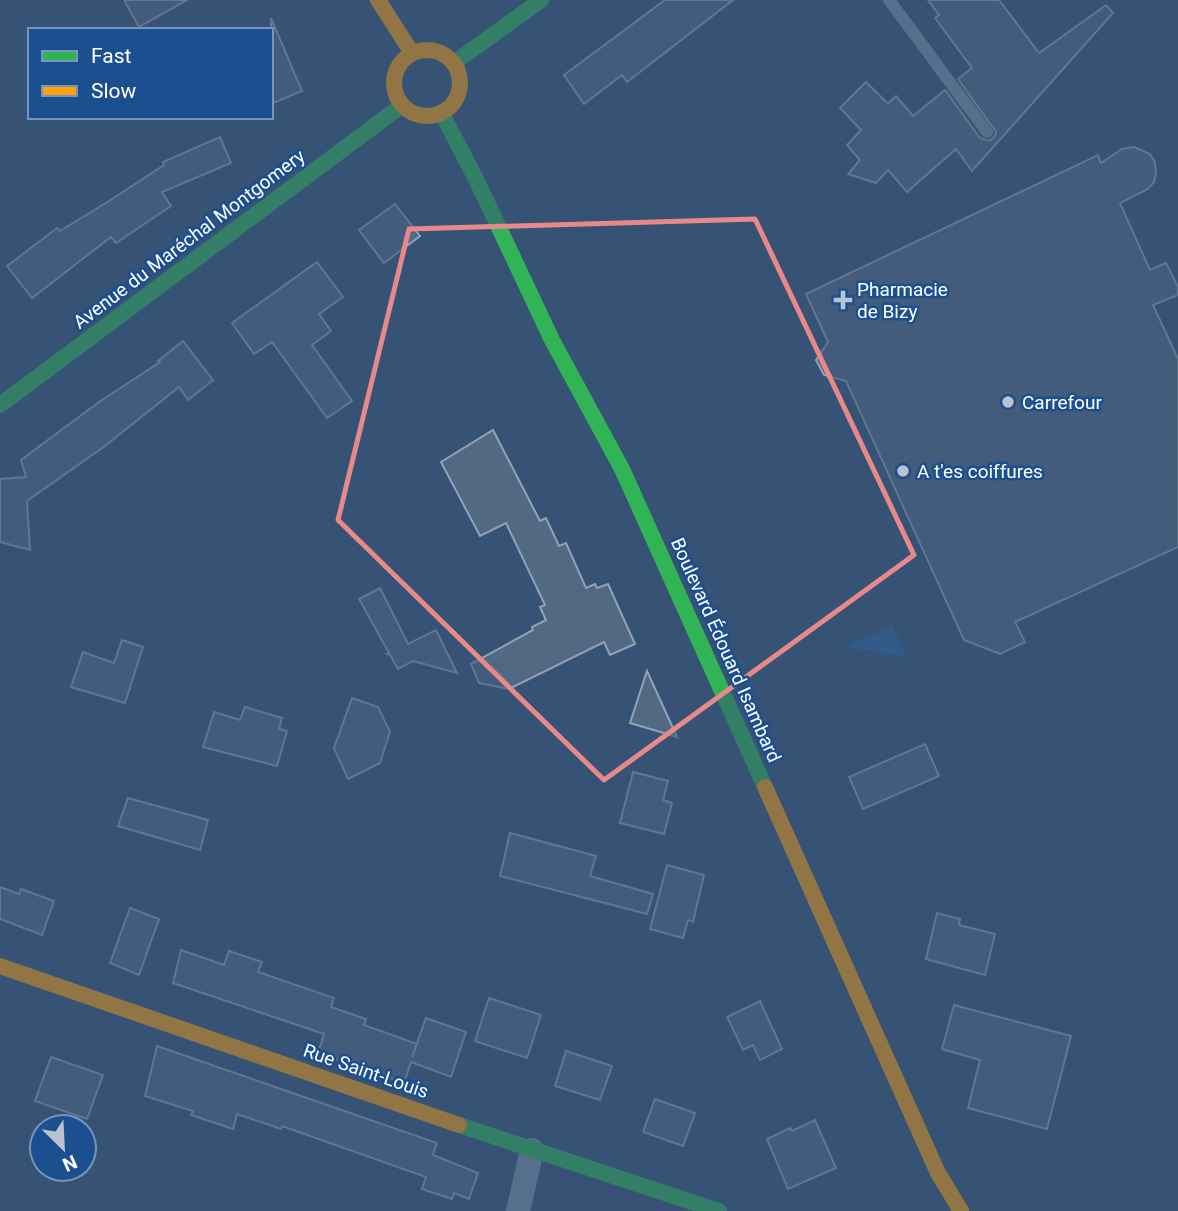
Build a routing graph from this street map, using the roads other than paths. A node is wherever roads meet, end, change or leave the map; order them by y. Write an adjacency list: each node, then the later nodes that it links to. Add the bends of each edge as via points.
1 (378, 0): 4 (main road)
2 (541, 0): 5 (main road)
3 (889, 0): 8 (lane)
4 (412, 53): 5 (main road, via 443,53); 6 (main road, via 398,66 394,78)
5 (454, 63): 7 (main road, via 462,81 460,93)
6 (401, 106): 7 (main road, via 429,117); 9 (main road, Avenue du Maréchal Montgomery)
7 (442, 112): 14 (main road, Boulevard Édouard Isambard, via 552,340 622,468 938,1173)
8 (987, 132)
9 (0, 405)
10 (0, 966): 11 (main road, Rue Saint-Louis)
11 (532, 1150): 12 (street); 13 (main road, Rue Saint-Louis)
12 (518, 1211)
13 (719, 1211)
14 (961, 1211)

